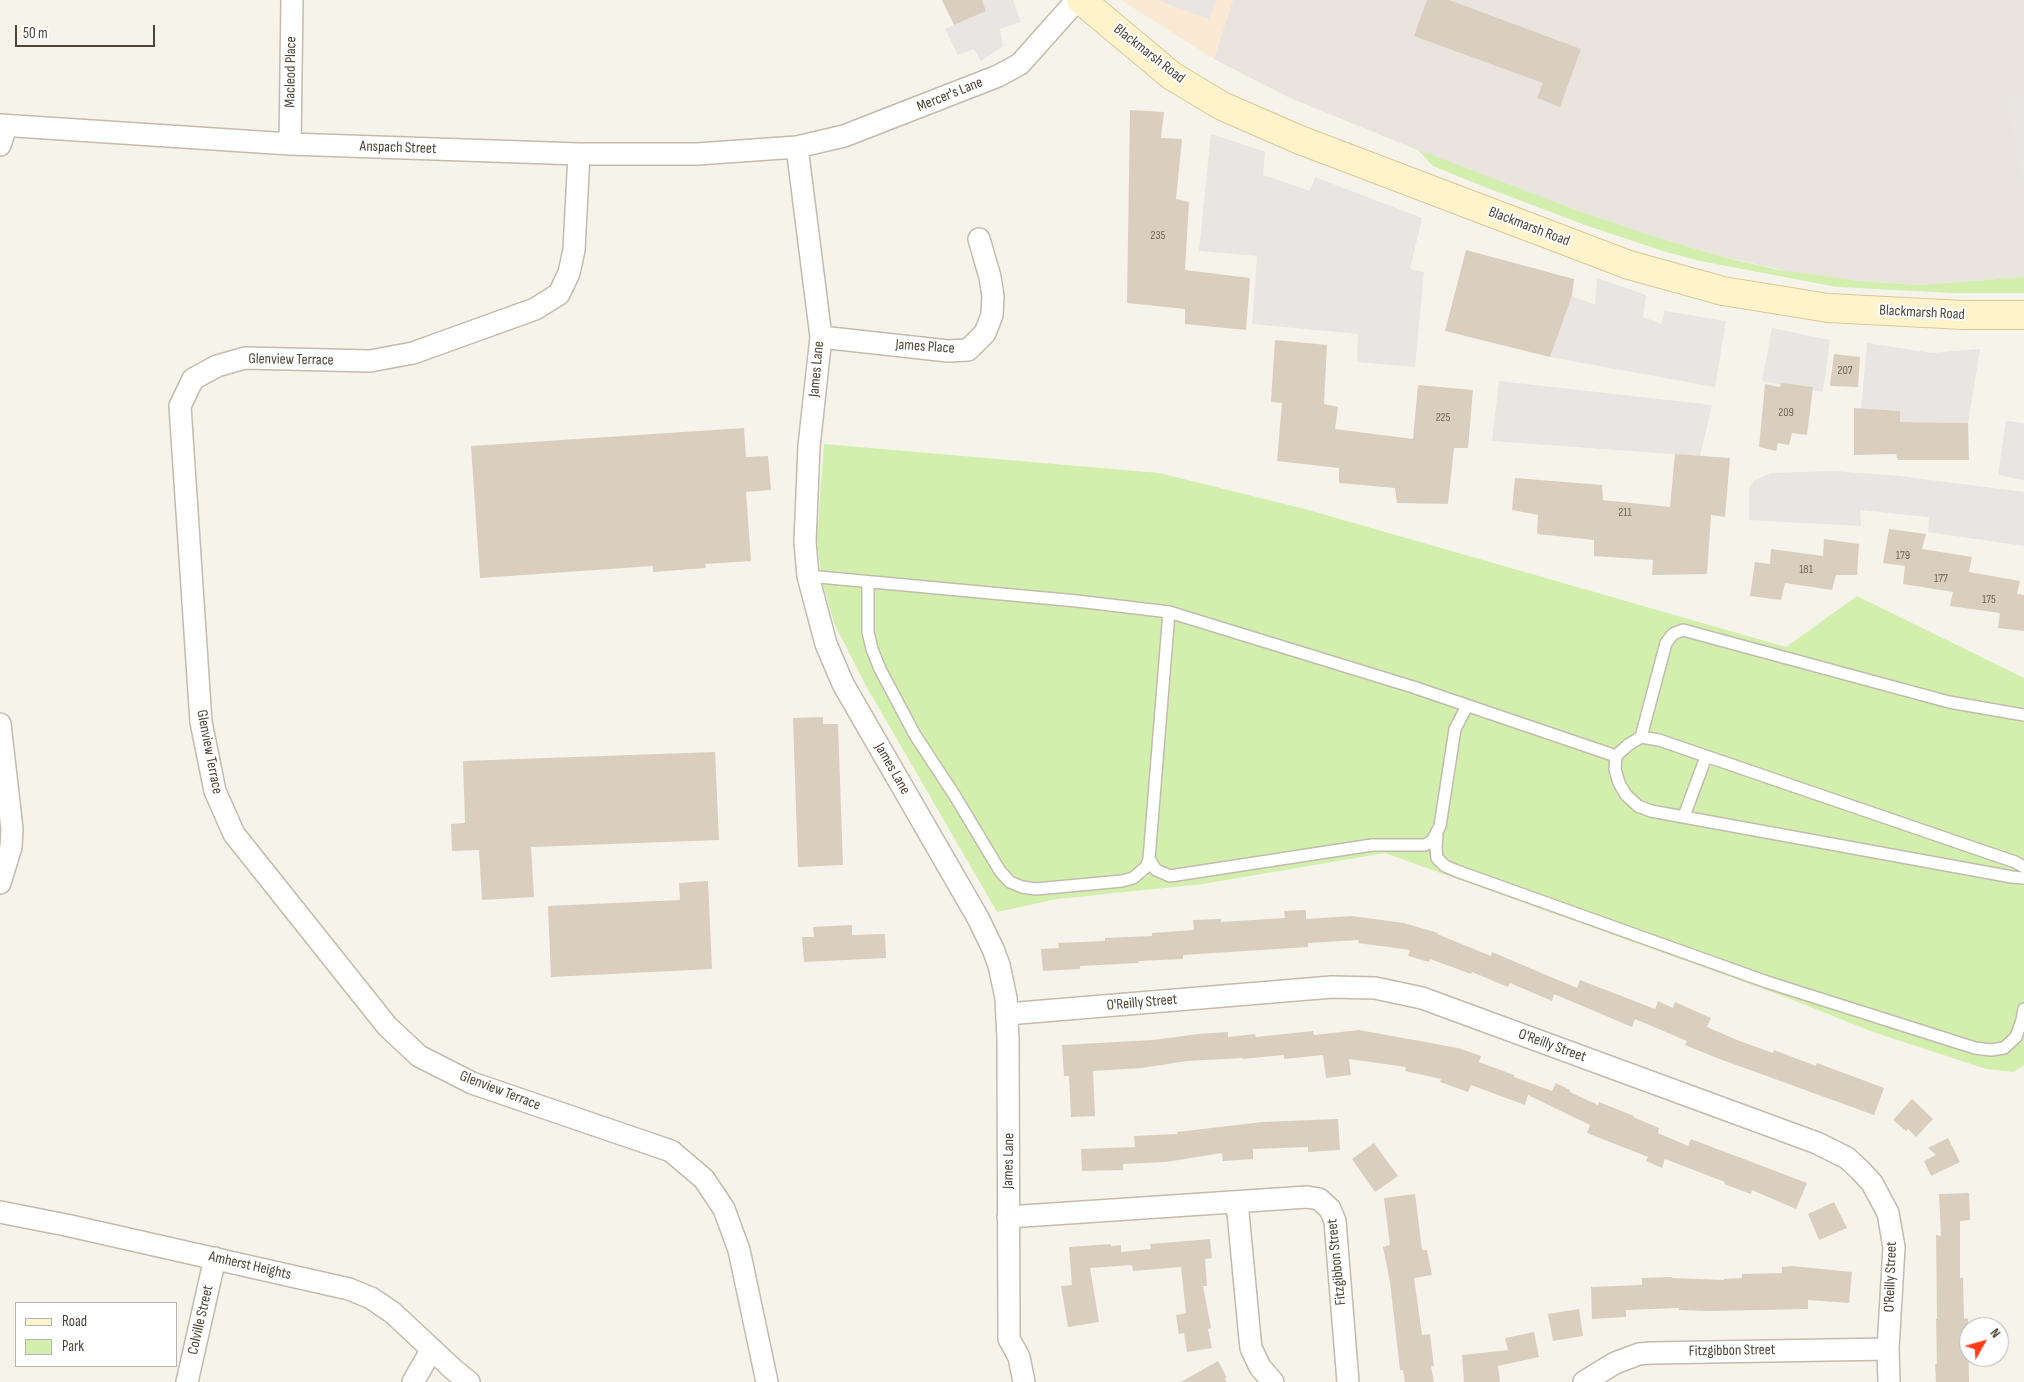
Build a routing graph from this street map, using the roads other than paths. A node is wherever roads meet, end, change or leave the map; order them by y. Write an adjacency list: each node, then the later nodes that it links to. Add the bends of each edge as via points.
1 (292, 0): 5 (street, Macleod Place)
2 (1077, 0): 6 (street, Mercer's Lane, via 1020,64 998,76 844,136)
3 (1081, 0): 9 (street, Blackmarsh Road, via 1172,76 1222,106 1300,140 1629,266 1724,291 1828,308)
4 (2, 132): 5 (street, Anspach Street)
5 (290, 144): 7 (street, Anspach Street)
6 (797, 147): 7 (street, Anspach Street, via 697,154); 10 (street, James Lane)
7 (580, 154): 37 (street, Glenview Terrace, via 574,250 569,273 559,294 535,309 412,353 370,361 245,358 217,366 193,379 180,406 201,722 215,791 234,834 387,1026 419,1056 472,1083 670,1151 704,1179 724,1209 739,1250)
8 (979, 239): 10 (street, James Place, via 990,277 992,316 985,333 968,350 948,351)
9 (2024, 315)
10 (820, 337): 11 (street, James Lane, via 809,446 805,542)
11 (808, 576): 12 (lane); 27 (street, James Lane, via 826,644 843,684 993,949 1003,983)
12 (868, 582): 13 (lane); 22 (lane, via 868,632 880,669 915,735 1010,882 1036,888 1122,881 1140,874)
13 (1168, 612): 14 (lane); 22 (lane)
14 (1467, 706): 18 (lane); 21 (lane, via 1455,729)
15 (2024, 715): 17 (lane, via 1949,702 1683,630 1673,634 1666,643)
16 (0, 724): 25 (street, via 12,829)
17 (1641, 738): 18 (lane); 19 (lane, via 1675,745)
18 (1616, 756): 20 (lane, via 1618,783 1626,796 1638,806)
19 (1706, 757): 20 (lane); 23 (lane)
20 (1684, 816): 24 (lane)
21 (1437, 834): 22 (lane, via 1432,841 1418,846 1372,845 1170,876 1156,870); 26 (lane, via 1437,858 1457,871 1767,982 1975,1048 2004,1048 2016,1037)
22 (1149, 859)
23 (2024, 867)
24 (2024, 878)
25 (0, 883)
26 (2024, 1009)
27 (1007, 1014): 30 (street, James Lane); 33 (street, O'Reilly Street, via 1332,987 1390,991 1422,998 1817,1143 1847,1158 1860,1170 1872,1183 1888,1213 1894,1246)
28 (1237, 1202): 30 (street, Fitzgibbon Street); 39 (street, via 1251,1348 1260,1367); 40 (street, Fitzgibbon Street, via 1307,1197 1330,1208 1335,1221)
29 (0, 1212): 31 (street, Amherst Heights)
30 (1008, 1217): 38 (street, James Lane, via 1009,1340 1019,1357)
31 (215, 1258): 32 (street, Amherst Heights, via 360,1293 393,1313); 34 (street, Colville Street)
32 (432, 1349): 35 (street); 36 (street, Amherst Heights)
33 (1888, 1349): 41 (street, Fitzgibbon Street, via 1639,1354); 42 (street, O'Reilly Street)
34 (187, 1382)
35 (413, 1382)
36 (470, 1382)
37 (766, 1382)
38 (1024, 1382)
39 (1273, 1382)
40 (1348, 1382)
41 (1584, 1382)
42 (1889, 1382)

